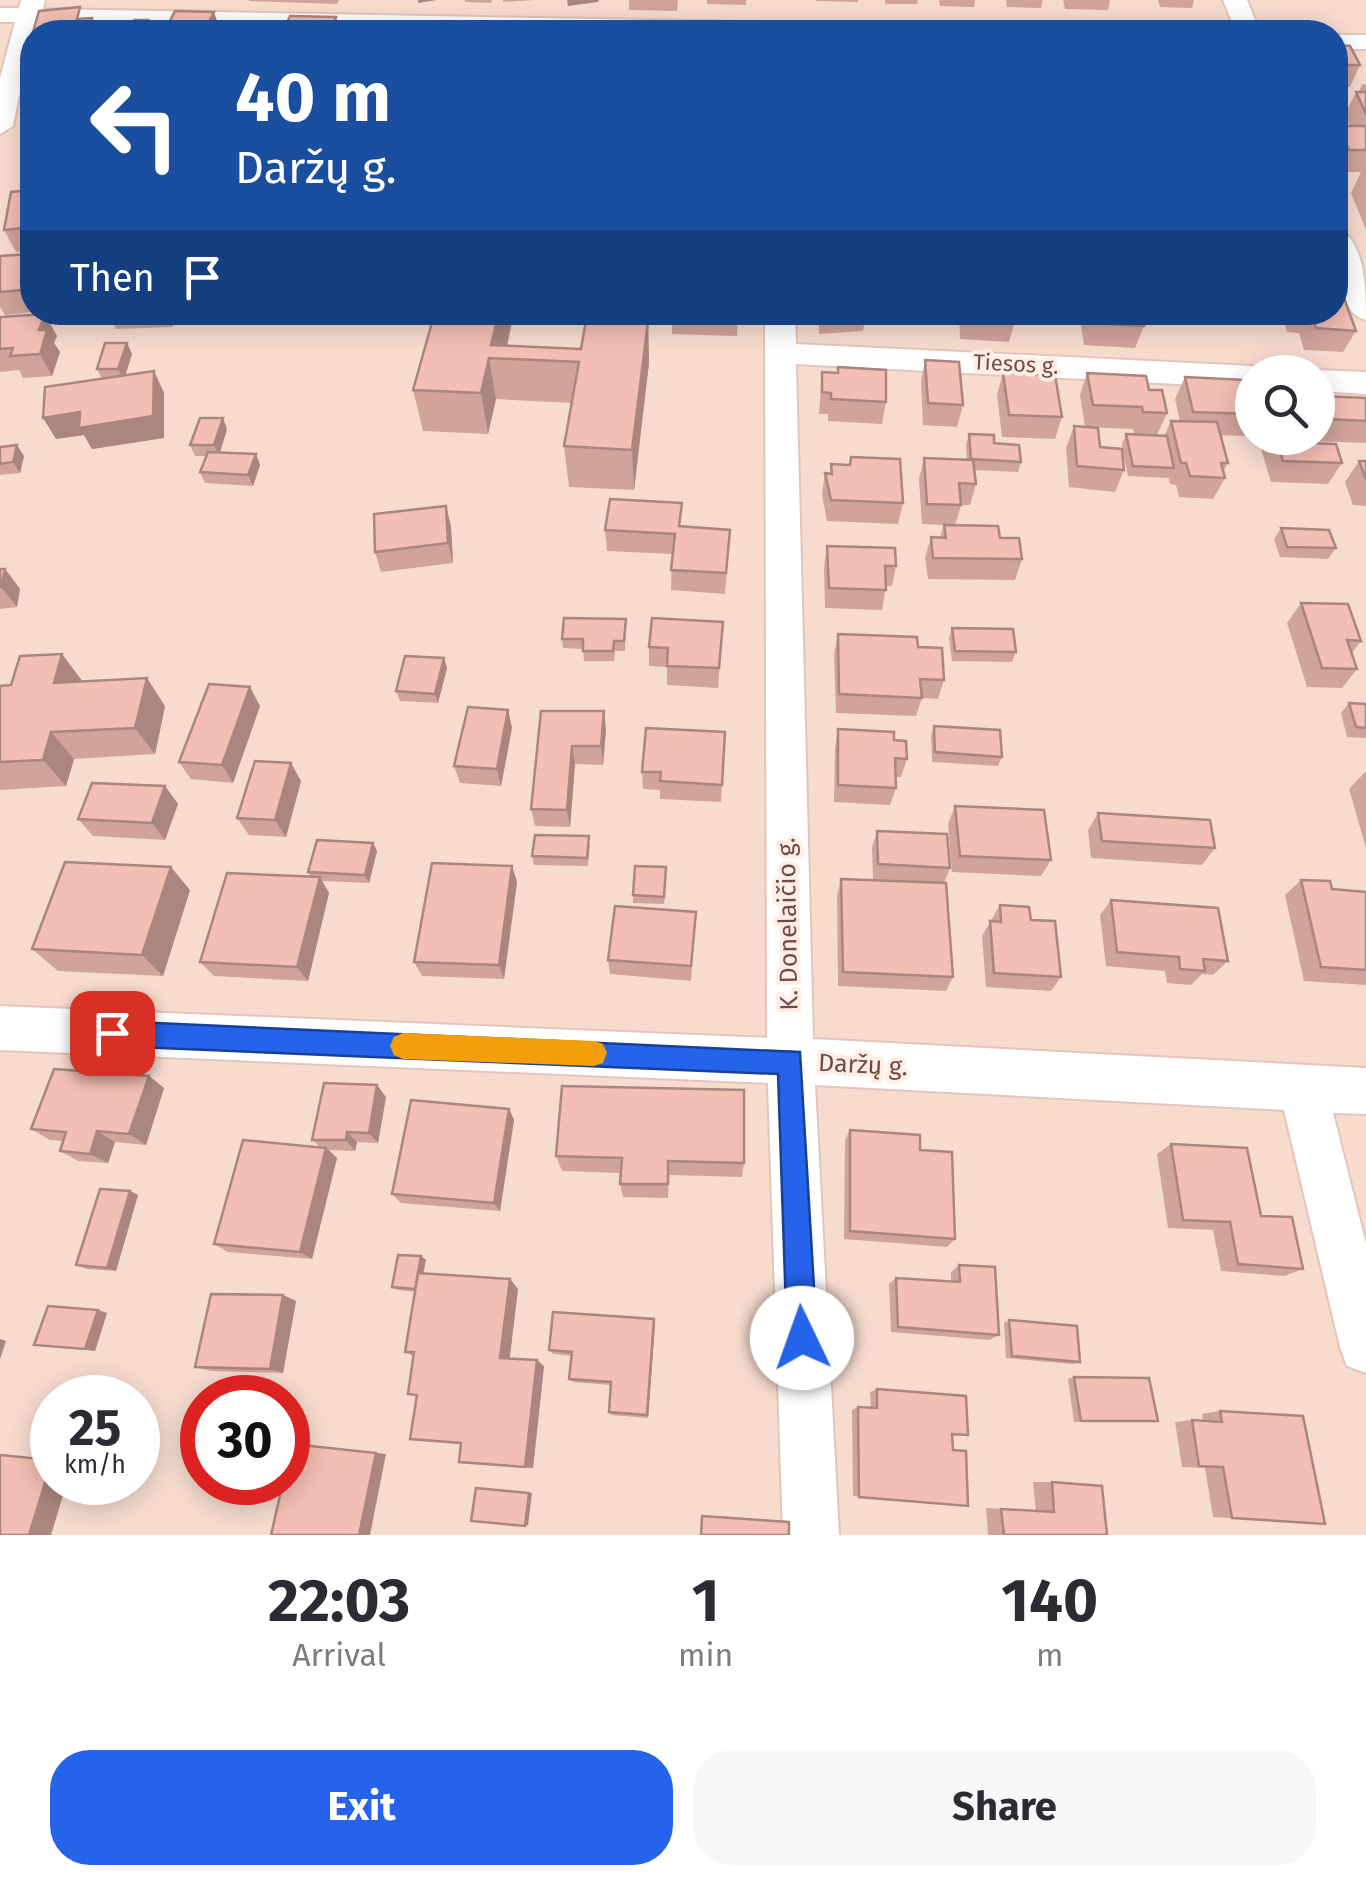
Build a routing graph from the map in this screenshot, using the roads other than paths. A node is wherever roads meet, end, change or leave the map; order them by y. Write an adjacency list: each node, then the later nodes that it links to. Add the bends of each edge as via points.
1 (31, 7): 2 (street); 3 (street)
2 (356, 10): 4 (street)
3 (0, 15)
4 (558, 20)
5 (20, 49): 6 (street)
6 (0, 126)
7 (1348, 268): 8 (street)
8 (1366, 310)
9 (780, 325): 10 (street, K. Donelaičio g.)
10 (780, 353): 11 (street, Tiesos g.); 15 (street, K. Donelaičio g.)
11 (1235, 376)
12 (1335, 382): 13 (street)
13 (1366, 384)
14 (0, 1028): 15 (street, Daržų g.)
15 (790, 1061): 16 (street, Daržų g.); 19 (street, K. Donelaičio g.)
16 (1303, 1089): 17 (street, Daržų g.); 18 (street)
17 (1366, 1091)
18 (1366, 1346)
19 (810, 1535)

